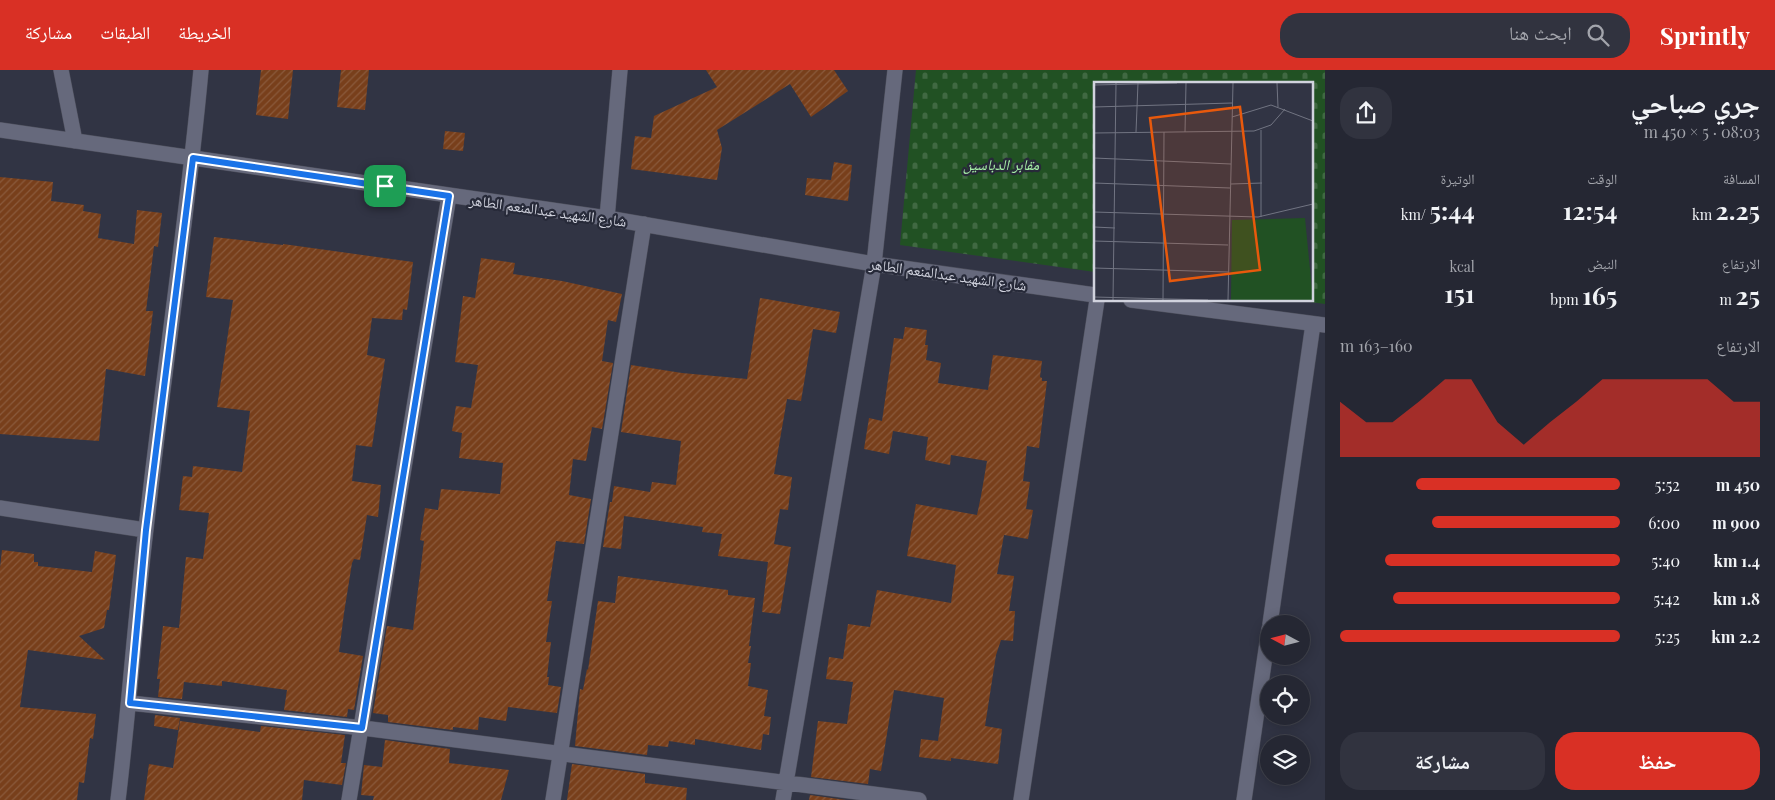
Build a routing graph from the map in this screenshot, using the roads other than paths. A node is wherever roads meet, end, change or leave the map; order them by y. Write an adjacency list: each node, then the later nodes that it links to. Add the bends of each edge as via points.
1 (61, 70): 6 (street)
2 (201, 70): 7 (street)
3 (620, 70): 9 (street)
4 (895, 70): 11 (street)
5 (0, 130): 6 (street, شارع الشهيد عبدالمنعم الطاهر)
6 (75, 141): 7 (street, شارع الشهيد عبدالمنعم الطاهر)
7 (193, 158): 8 (street, شارع الشهيد عبدالمنعم الطاهر); 17 (street)
8 (449, 196): 9 (street, شارع الشهيد عبدالمنعم الطاهر); 21 (street)
9 (607, 218): 10 (street, شارع الشهيد عبدالمنعم الطاهر)
10 (644, 224): 11 (street, شارع الشهيد عبدالمنعم الطاهر); 22 (street)
11 (874, 264): 12 (street, شارع الشهيد عبدالمنعم الطاهر); 23 (street)
12 (1094, 295)
13 (1097, 301): 29 (street)
14 (1139, 301): 15 (street)
15 (1319, 325): 18 (street)
16 (0, 508): 17 (street)
17 (146, 530): 20 (street)
18 (1271, 615)
19 (1264, 665): 30 (street)
20 (130, 703): 21 (street); 24 (street)
21 (362, 728): 22 (street); 25 (street)
22 (560, 755): 23 (street); 26 (street)
23 (786, 782): 27 (street); 28 (street)
24 (118, 800)
25 (350, 800)
26 (553, 800)
27 (783, 800)
28 (919, 800)
29 (1021, 800)
30 (1244, 800)

